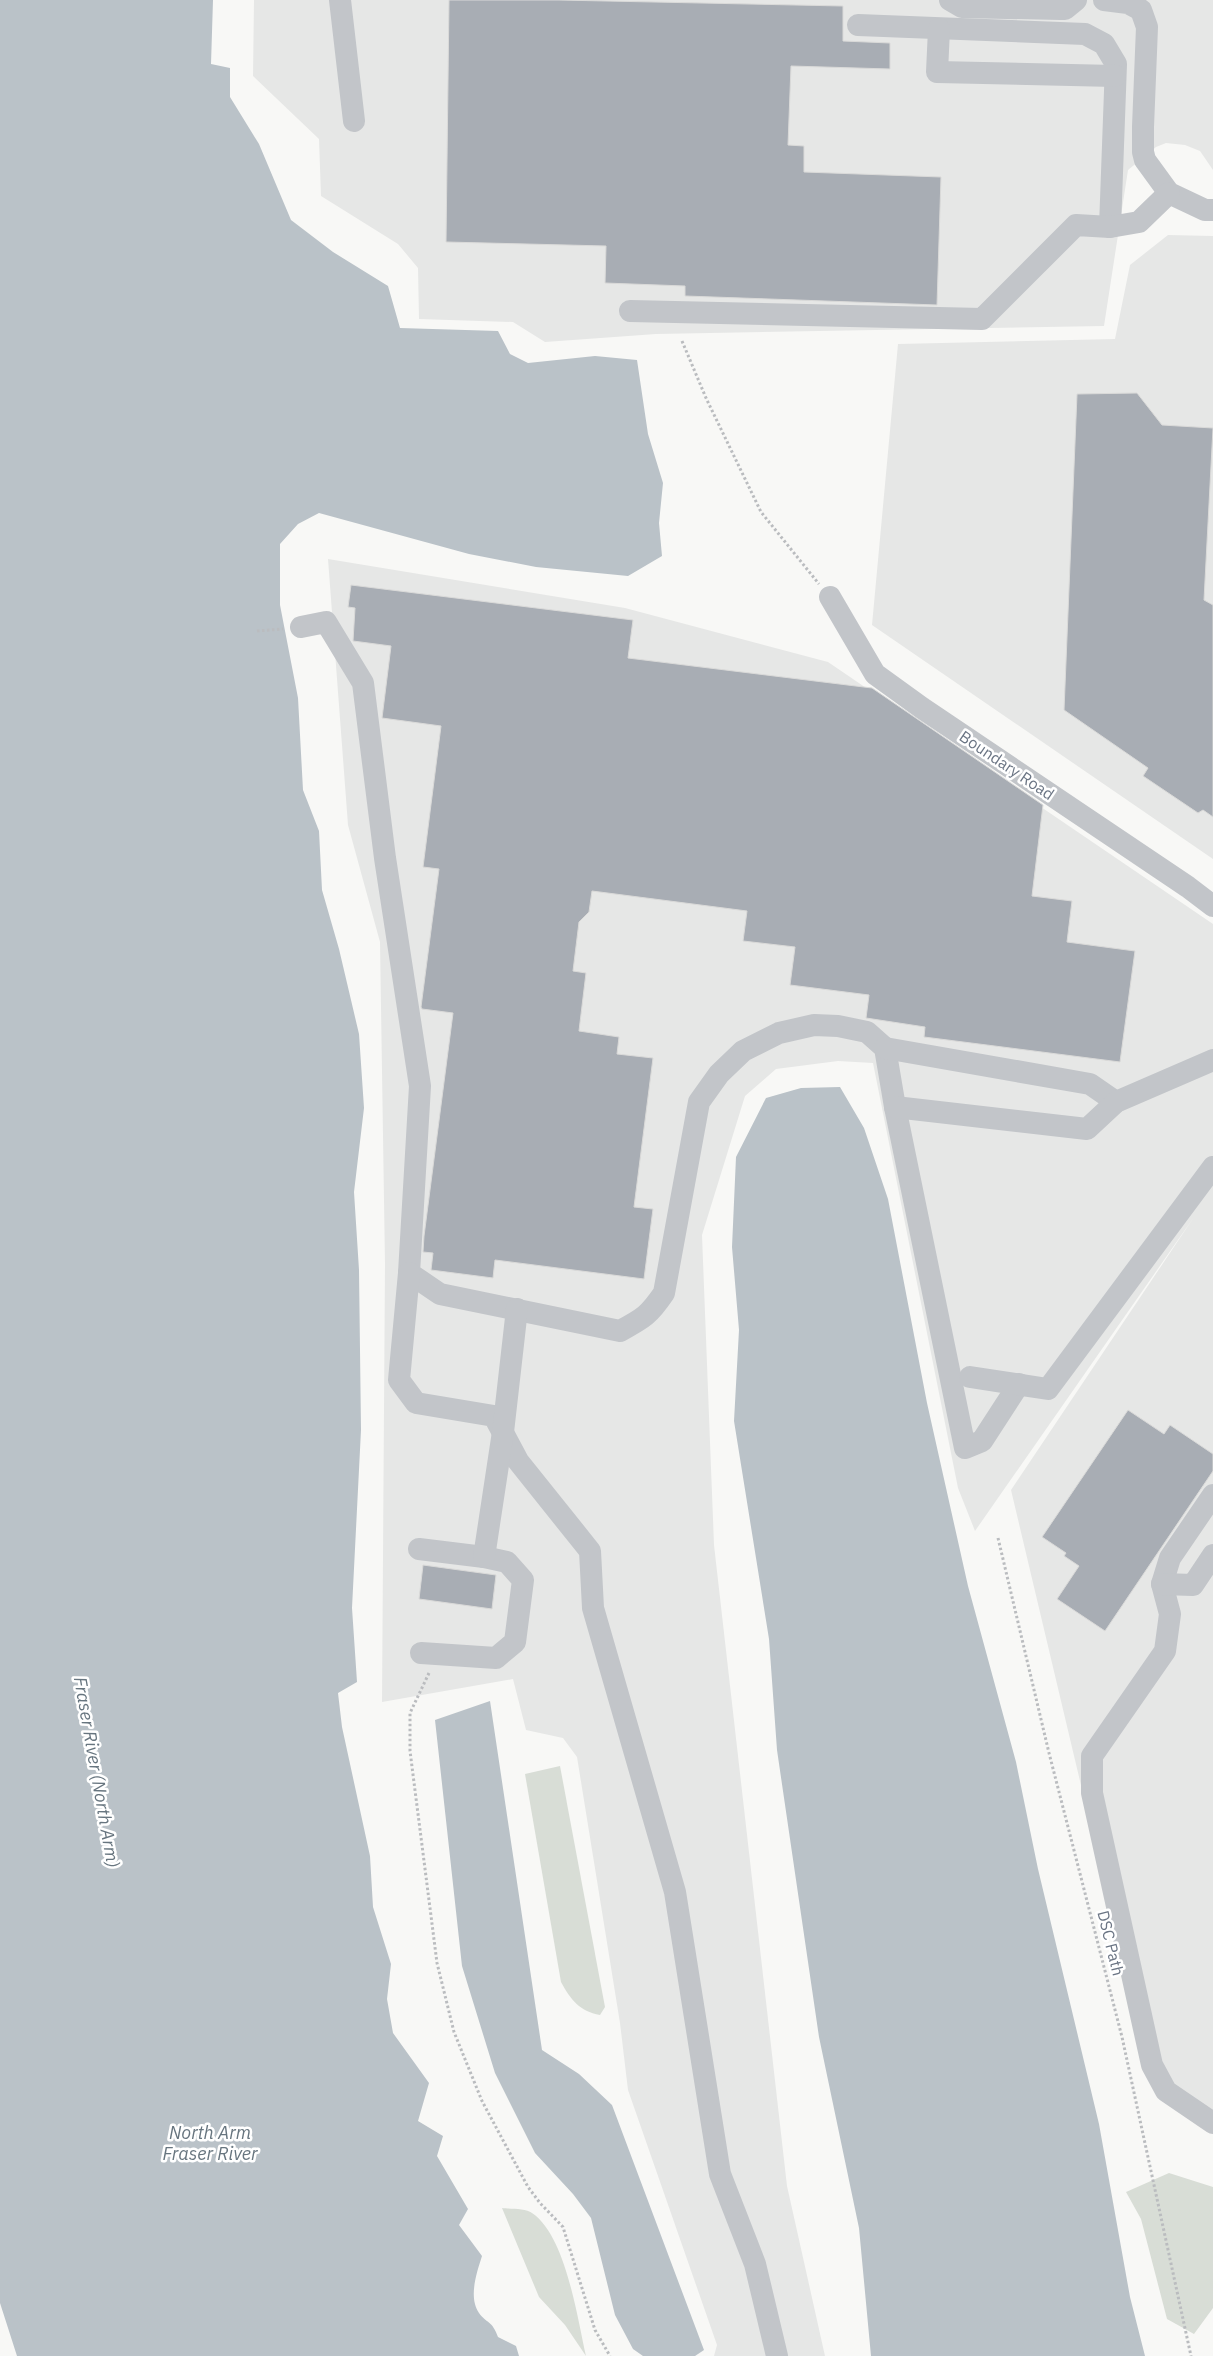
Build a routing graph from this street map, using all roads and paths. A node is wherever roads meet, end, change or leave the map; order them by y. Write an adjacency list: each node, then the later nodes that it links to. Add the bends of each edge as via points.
1 (340, 0): 9 (street)
2 (950, 0): 3 (street, via 962,7 1061,9)
3 (1076, 0)
4 (1104, 0): 5 (street)
5 (1142, 5): 10 (street, via 1147,27 1143,152 1149,167)
6 (858, 25): 7 (street)
7 (939, 29): 8 (street, via 1085,34 1104,44 1116,64); 8 (street, via 937,72)
8 (1115, 76): 12 (street)
9 (354, 121)
10 (1169, 193): 11 (street, via 1205,210); 12 (street, via 1139,222)
11 (1213, 210)
12 (1110, 227): 13 (street, via 1076,226 982,319)
13 (630, 311)
14 (682, 341): 15 (path, via 761,512)
15 (830, 597): 18 (street, Boundary Road, via 875,674)
16 (301, 627): 17 (path); 24 (street, via 326,622 363,683 385,858 420,1086)
17 (257, 631)
18 (1213, 906)
19 (885, 1048): 21 (street, via 1090,1084); 22 (street); 25 (street, via 867,1032 814,1025 779,1033 743,1051 719,1074 699,1102 664,1292 652,1312 620,1331)
20 (1213, 1060): 21 (street)
21 (1116, 1102): 22 (street, via 1087,1129)
22 (895, 1107): 27 (street, via 965,1448 982,1442)
23 (1213, 1167): 27 (street, via 1048,1389)
24 (409, 1274): 25 (street, via 440,1294); 28 (street, via 399,1380 416,1403 494,1416)
25 (517, 1309): 28 (street)
26 (970, 1377): 27 (street)
27 (1018, 1384)
28 (503, 1432): 33 (street); 38 (street, via 518,1461 590,1551 593,1608 675,1892 720,2174 755,2264)
29 (1213, 1495): 34 (street, via 1170,1558)
30 (998, 1538): 39 (path, DSC Path, via 1122,2037)
31 (419, 1549): 33 (street)
32 (1213, 1556): 34 (street, via 1193,1584)
33 (484, 1557): 35 (street, via 508,1562 523,1580 515,1642 496,1658)
34 (1162, 1584): 36 (street, via 1170,1614 1165,1652 1092,1756 1092,1793 1152,2065 1166,2091)
35 (430, 1654): 37 (path, via 410,1713 410,1751 437,1963 452,2024 482,2101 528,2187 562,2227 595,2330)
36 (1213, 2123)
37 (610, 2356)
38 (777, 2356)
39 (1191, 2356)

